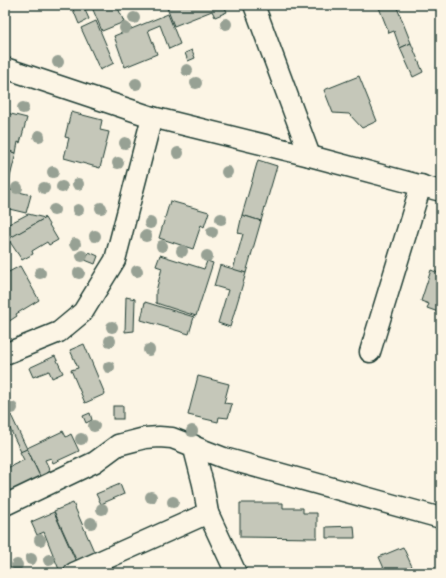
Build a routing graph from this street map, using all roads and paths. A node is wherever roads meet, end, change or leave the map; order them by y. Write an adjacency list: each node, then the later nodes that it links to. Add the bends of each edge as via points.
1 (254, 5): 4 (street)
2 (5, 68): 3 (street)
3 (152, 117): 4 (street); 8 (street, via 115,260 83,312 59,332)
4 (310, 156): 5 (street)
5 (421, 186): 6 (street); 7 (street)
6 (441, 191)
7 (370, 352)
8 (5, 354)
9 (193, 445): 10 (street); 11 (street); 12 (street, via 172,438 159,437 118,445 95,462)
10 (224, 458): 11 (street); 14 (street)
11 (203, 484): 13 (street)
12 (5, 505)
13 (208, 513): 15 (street); 16 (street)
14 (441, 518)
15 (74, 573)
16 (236, 573)

